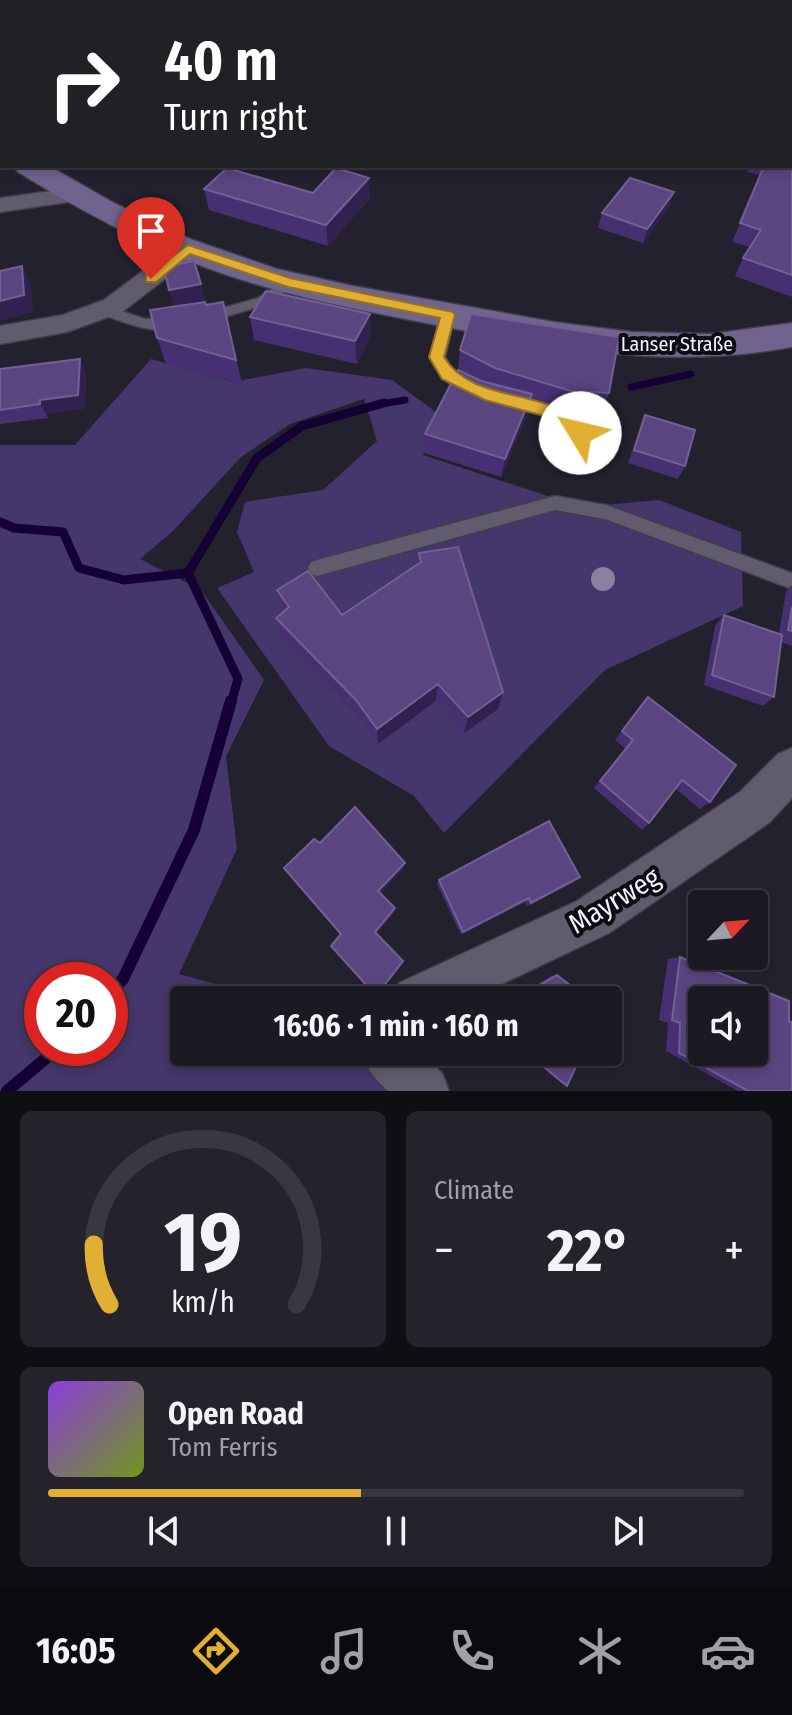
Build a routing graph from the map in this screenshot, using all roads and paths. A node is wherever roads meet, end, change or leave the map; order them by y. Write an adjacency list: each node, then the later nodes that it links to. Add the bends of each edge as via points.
1 (31, 168): 2 (main road, Lanser Straße)
2 (74, 195): 3 (street); 4 (main road, Lanser Straße)
3 (0, 205)
4 (188, 249): 5 (main road, Lanser Straße); 6 (street)
5 (288, 282): 6 (lane, via 249,306 179,323 144,324); 7 (main road, Lanser Straße)
6 (104, 310): 8 (street)
7 (448, 315): 9 (main road, Lanser Straße, via 649,348 723,347); 10 (lane, via 437,357 448,375 491,396 557,413)
8 (0, 335)
9 (792, 335)
10 (580, 433)
11 (317, 568): 12 (lane, via 555,503 606,512)
12 (792, 581)
13 (792, 768): 14 (street, Mayrweg, via 755,807 593,917)
14 (446, 986)
15 (398, 1066): 16 (street)
16 (424, 1091)

